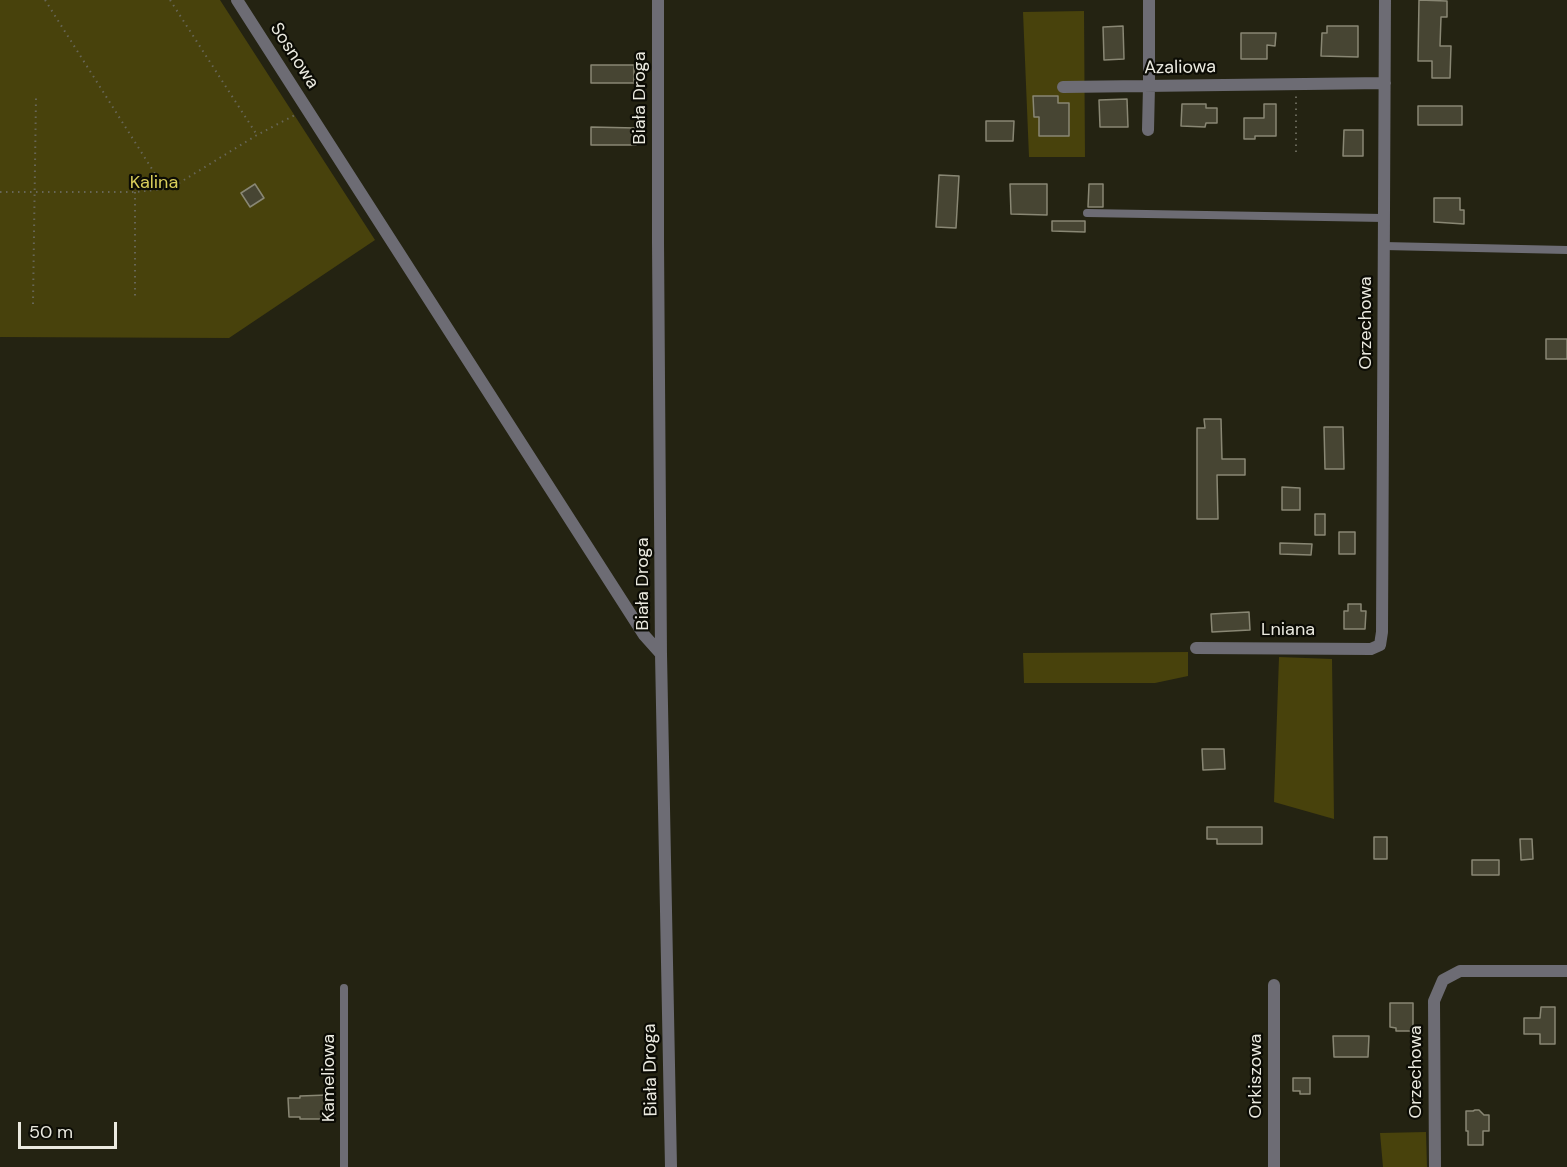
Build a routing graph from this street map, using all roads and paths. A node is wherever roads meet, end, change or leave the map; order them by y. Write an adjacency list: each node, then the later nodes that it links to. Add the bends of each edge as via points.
1 (45, 0): 16 (path)
2 (170, 0): 14 (path)
3 (237, 0): 12 (street, Sosnowa)
4 (658, 0): 28 (street, Biała Droga)
5 (1149, 0): 9 (street)
6 (1385, 0): 7 (street, Orzechowa)
7 (1385, 83): 8 (street, Azaliowa); 21 (street, Orzechowa)
8 (1296, 84): 9 (street, Azaliowa); 15 (path)
9 (1149, 86): 10 (street, Azaliowa); 13 (street)
10 (1063, 87)
11 (36, 97): 17 (path)
12 (306, 109): 14 (path); 28 (street, Sosnowa, via 644,634)
13 (1148, 130)
14 (257, 135): 16 (path)
15 (1296, 152)
16 (164, 189): 19 (path)
17 (36, 191): 18 (path); 19 (path); 25 (path)
18 (0, 192)
19 (135, 192): 24 (path)
20 (1087, 213): 21 (lane)
21 (1384, 218): 22 (street, Orzechowa)
22 (1384, 246): 23 (lane); 26 (street, Orzechowa)
23 (1567, 250)
24 (135, 297)
25 (33, 304)
26 (1380, 645): 27 (street, Lniana, via 1371,649)
27 (1196, 648)
28 (661, 654): 33 (street, Biała Droga)
29 (1567, 971): 35 (street, Orzechowa, via 1460,971 1443,980 1434,1001)
30 (1274, 985): 34 (street, Orkiszowa)
31 (344, 988): 32 (lane, Kameliowa)
32 (344, 1167)
33 (671, 1167)
34 (1274, 1167)
35 (1434, 1167)

